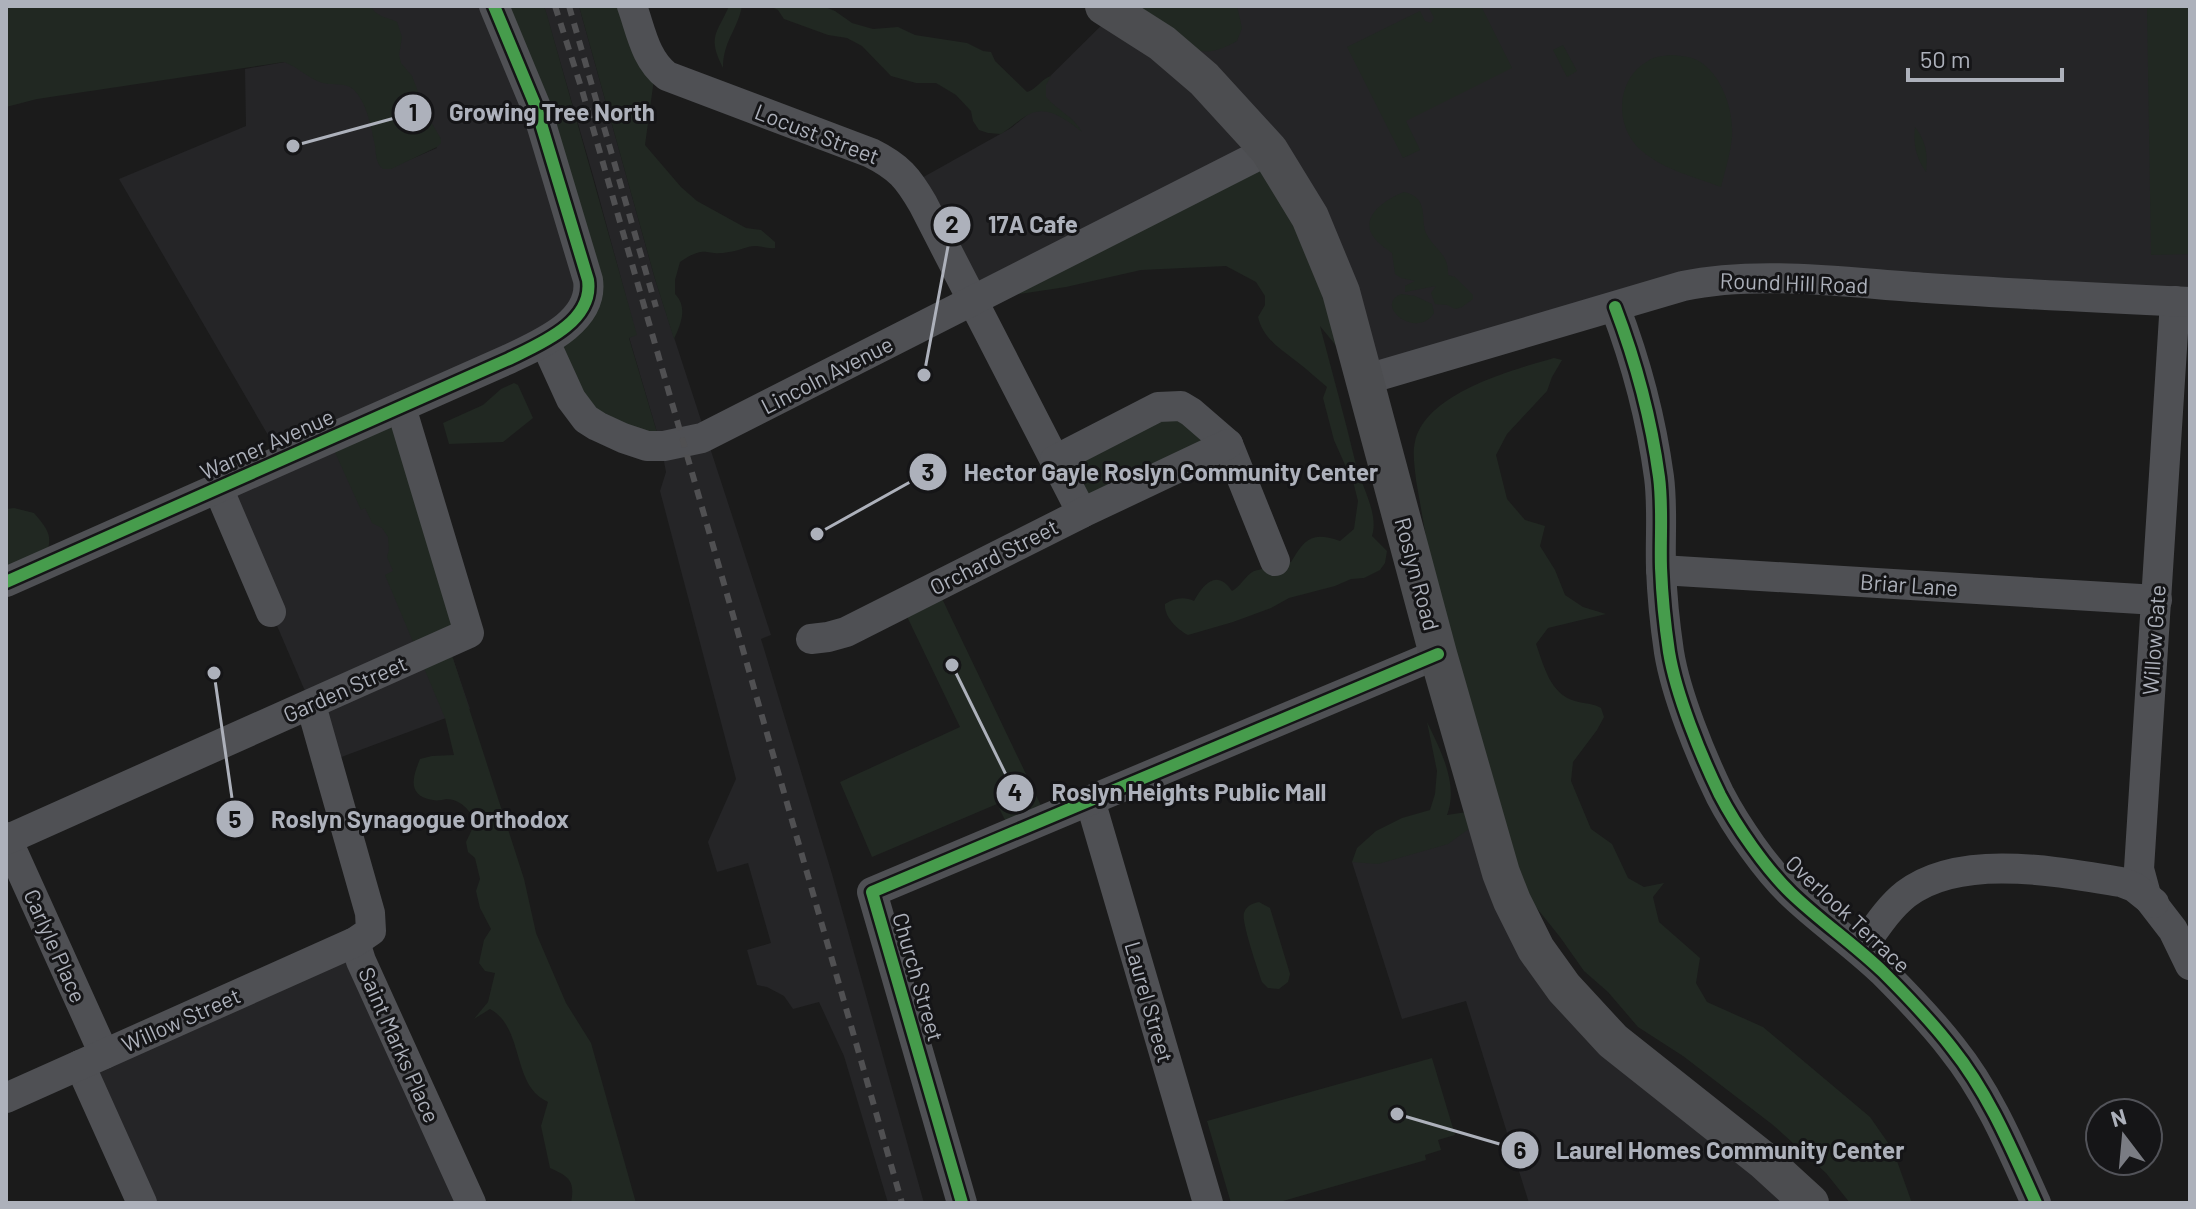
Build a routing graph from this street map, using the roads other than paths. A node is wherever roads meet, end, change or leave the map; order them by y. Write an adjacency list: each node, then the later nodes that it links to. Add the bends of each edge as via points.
1 (494, 6): 8 (street, Warner Avenue, via 536,107 588,280 582,309)
2 (632, 6): 5 (street, Locust Street, via 649,55 667,76 871,153 898,169 923,204)
3 (1104, 6): 4 (main road, Roslyn Road, via 1162,43 1204,79)
4 (1269, 150): 5 (street, Lincoln Avenue); 9 (main road, Roslyn Road, via 1310,217 1341,292)
5 (973, 301): 8 (street, Lincoln Avenue, via 707,436 660,446 623,438 586,419); 12 (street, Locust Street)
6 (2182, 302): 7 (street, Round Hill Road, via 1737,279 1683,286); 18 (street, Willow Gate)
7 (1615, 307): 9 (street, Round Hill Road); 16 (street, Overlook Terrace, via 1633,354 1657,460)
8 (545, 342): 10 (street, Warner Avenue)
9 (1364, 380): 21 (main road, Roslyn Road)
10 (401, 407): 13 (street, Warner Avenue); 22 (street, Garden Street, via 469,633)
11 (1228, 444): 12 (street, via 1191,412 1170,405); 14 (street, Orchard Street); 15 (street)
12 (1055, 460): 14 (street, Locust Street)
13 (218, 488): 17 (street, Warner Avenue); 19 (street)
14 (1082, 513): 20 (street, Orchard Street, via 846,632)
15 (1275, 561)
16 (1661, 570): 18 (street, Briar Lane); 28 (street, Overlook Terrace, via 1672,667 1720,795 1791,894)
17 (6, 582)
18 (2157, 600): 25 (street, Willow Gate, via 2139,859)
19 (271, 612)
20 (811, 639)
21 (1438, 654): 23 (street, Church Street); 36 (main road, Roslyn Road, via 1501,873 1536,949 1613,1041)
22 (311, 705): 24 (street, Garden Street); 27 (street, Saint Marks Place, via 370,913 371,931)
23 (1090, 800): 34 (street, Church Street, via 872,892); 35 (street, Laurel Street)
24 (6, 839): 30 (street, Carlyle Place)
25 (2146, 895): 26 (street); 28 (street, via 2121,882 2093,878 2001,867 1971,870 1906,894); 29 (street, Willow Gate, via 2173,930)
26 (2190, 937)
27 (355, 942): 30 (street, Willow Street); 33 (street, Saint Marks Place)
28 (1860, 950): 37 (street, Overlook Terrace, via 1953,1049 1991,1107)
29 (2190, 965)
30 (92, 1060): 31 (street, Willow Street); 32 (street, Carlyle Place)
31 (6, 1098)
32 (142, 1203)
33 (471, 1203)
34 (962, 1203)
35 (1208, 1203)
36 (1810, 1203)
37 (2036, 1203)

